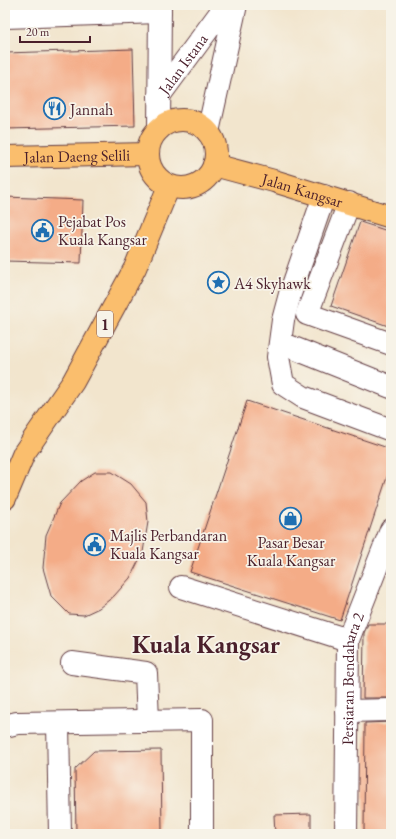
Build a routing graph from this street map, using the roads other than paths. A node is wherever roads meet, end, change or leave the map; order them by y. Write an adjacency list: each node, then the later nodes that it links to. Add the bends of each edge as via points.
1 (226, 5): 5 (street, Jalan Istana)
2 (236, 5): 7 (street, Jalan Istana)
3 (160, 9): 4 (street); 5 (street)
4 (5, 17)
5 (160, 96): 6 (street, Jalan Istana)
6 (159, 129): 7 (main road, via 168,123 178,121 189,122); 8 (main road, via 151,141)
7 (208, 132): 10 (main road, via 213,142)
8 (148, 154): 9 (main road, Jalan Daeng Selili); 11 (main road, via 153,173)
9 (5, 157)
10 (214, 165): 11 (main road, via 209,175 191,187); 12 (main road, Jalan Kangsar)
11 (169, 186): 19 (main road, 1, via 135,268 73,382)
12 (324, 196): 13 (main road, Jalan Kangsar); 15 (street, via 290,294 283,320)
13 (349, 203): 14 (main road, Jalan Kangsar); 16 (street, via 306,314)
14 (391, 217)
15 (281, 343): 17 (street); 18 (street, via 278,357 283,384 303,397)
16 (391, 344)
17 (391, 387)
18 (391, 430)
19 (24, 453): 20 (main road); 21 (main road, 1)
20 (5, 469)
21 (5, 498)
22 (391, 530): 24 (street, Persiaran Bendahara 2)
23 (181, 587): 24 (street)
24 (348, 640): 27 (street, Persiaran Bendahara 2)
25 (72, 663): 28 (street, via 146,673)
26 (391, 710): 27 (street)
27 (347, 711): 33 (street, Persiaran Bendahara 2)
28 (148, 721): 30 (street); 32 (street, via 202,720)
29 (9, 722): 30 (street)
30 (58, 723): 31 (street)
31 (60, 834)
32 (202, 834)
33 (346, 834)

